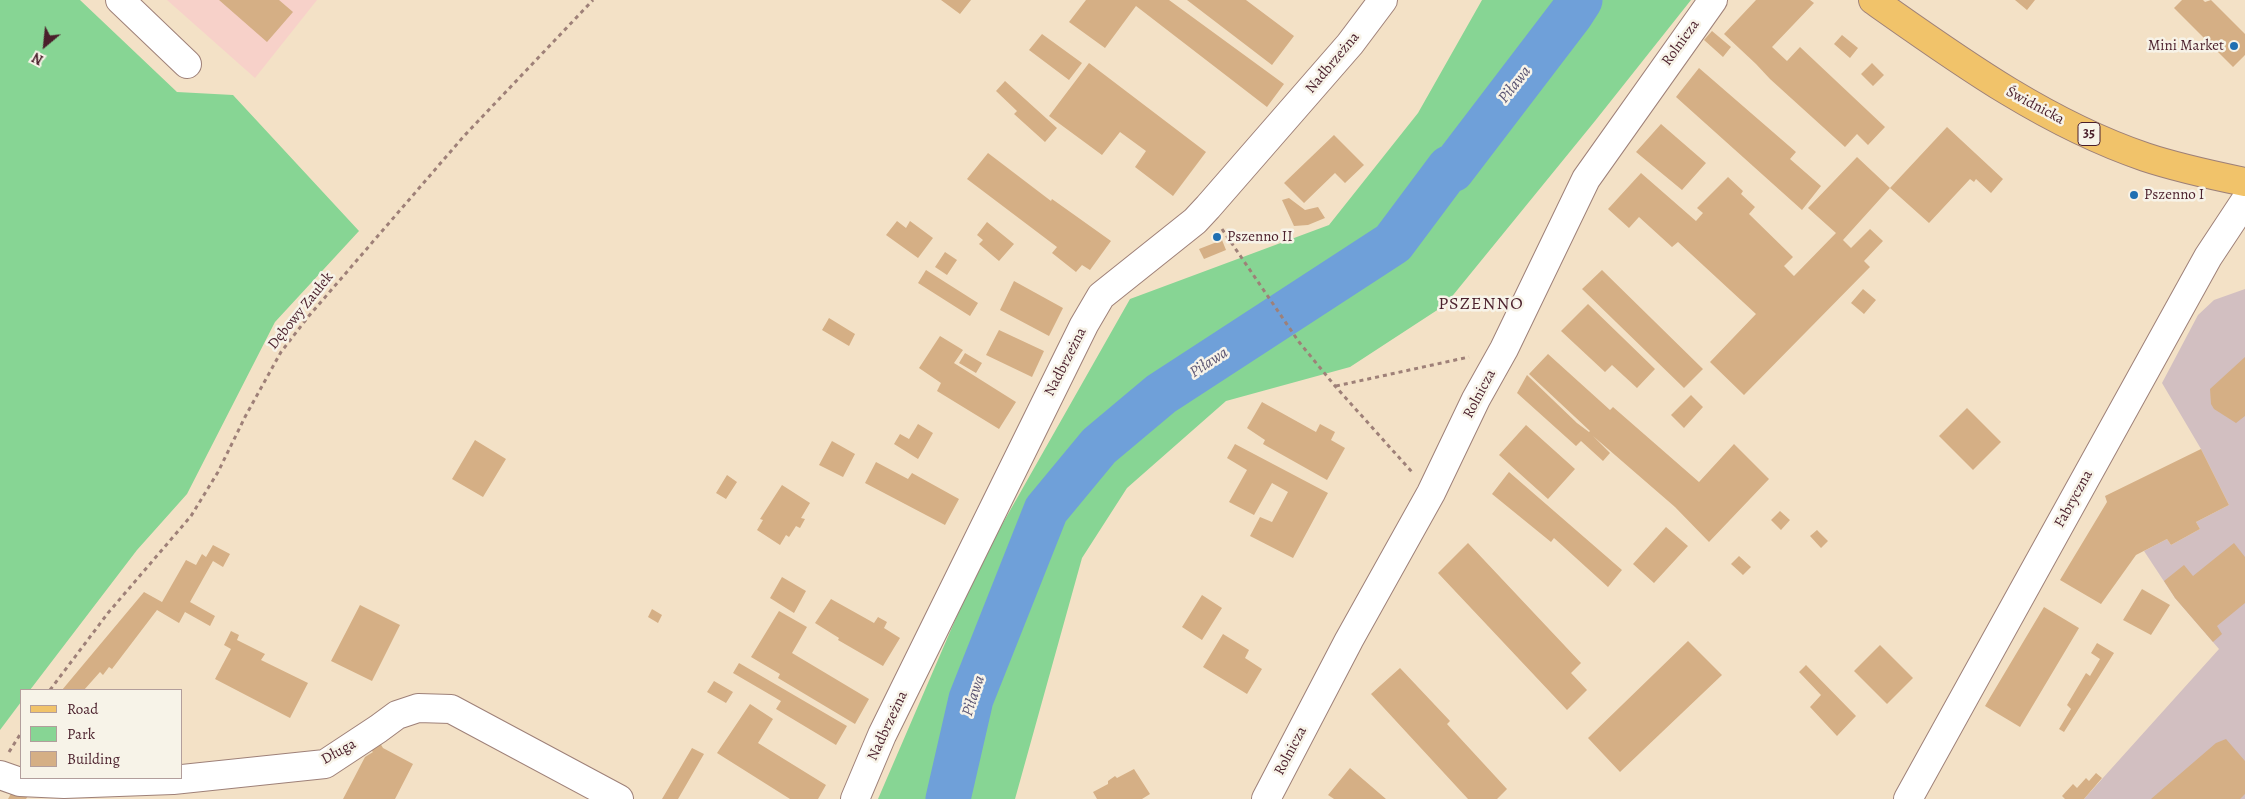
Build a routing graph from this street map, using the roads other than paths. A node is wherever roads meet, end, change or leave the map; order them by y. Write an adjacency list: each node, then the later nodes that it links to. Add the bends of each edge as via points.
1 (120, 0): 5 (street)
2 (1383, 0): 10 (street, Nadbrzeżna, via 1350,44 1208,208 1100,296 882,735)
3 (1713, 0): 11 (street, Rolnicza, via 1586,179 1431,493)
4 (1873, 0): 6 (main road, Świdnicka / 35, via 1998,86 2092,135 2144,157)
5 (187, 64)
6 (2245, 182)
7 (2245, 202): 12 (street, Fabryczna, via 2208,257)
8 (0, 775): 9 (street, Długa, via 20,782 64,784 173,780 325,764 397,715 426,708 451,709)
9 (619, 799)
10 (855, 799)
11 (1266, 799)
12 (1908, 799)

